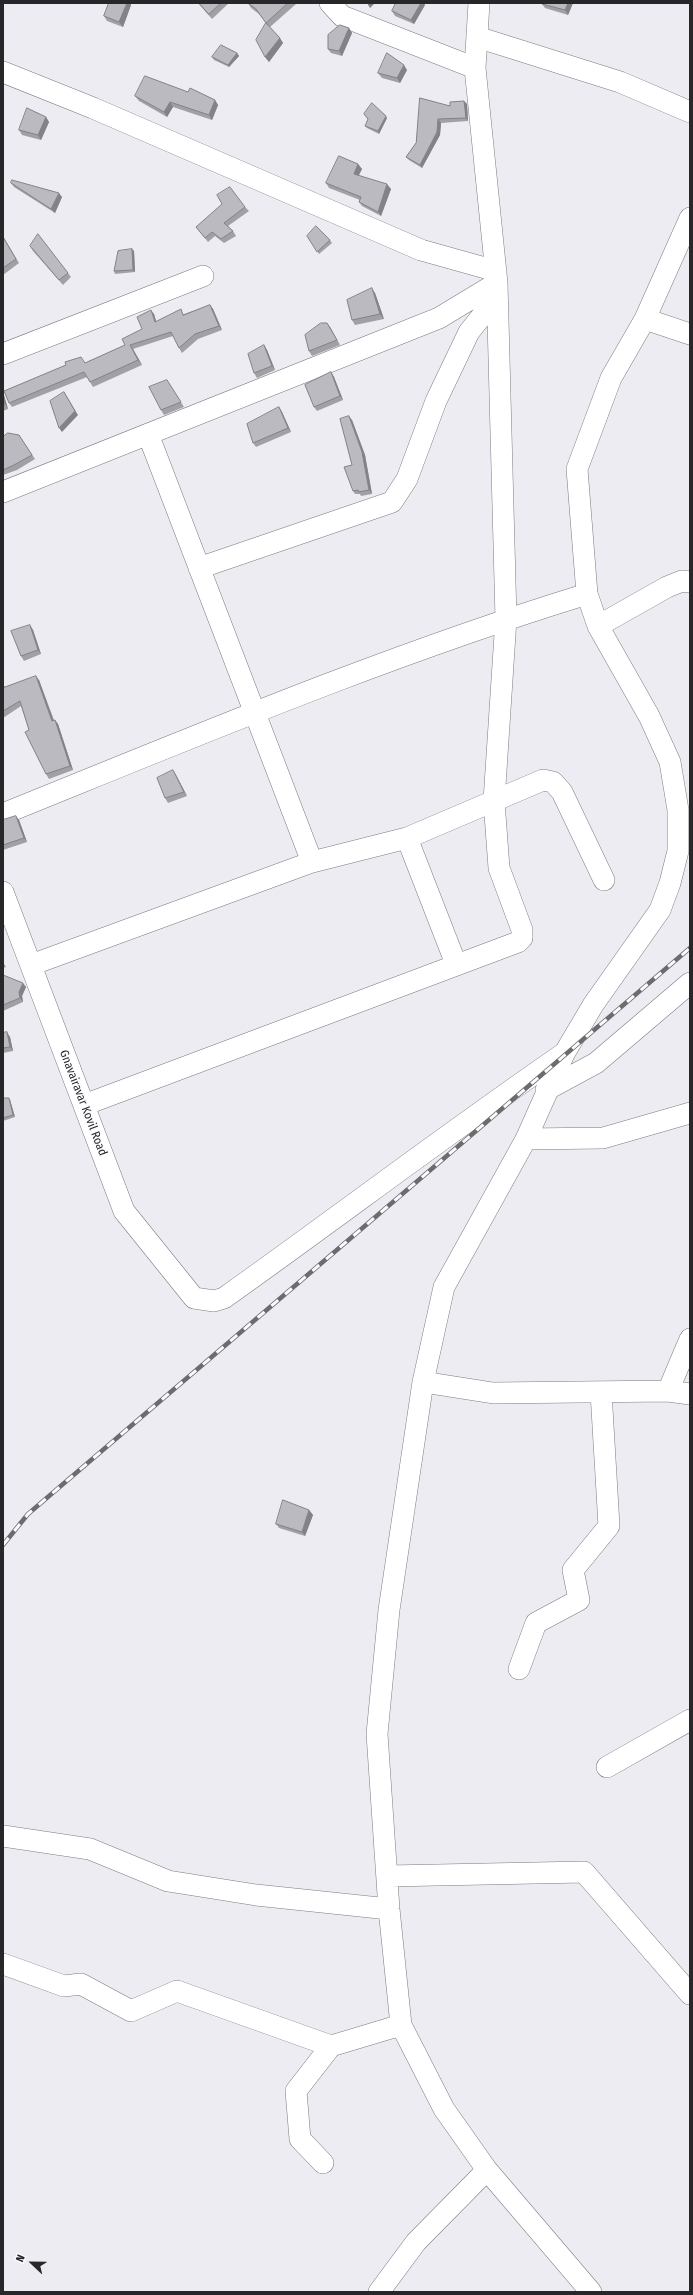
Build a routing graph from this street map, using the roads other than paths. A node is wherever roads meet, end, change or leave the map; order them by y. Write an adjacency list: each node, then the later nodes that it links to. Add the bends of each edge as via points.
1 (330, 3): 4 (street, via 342,16)
2 (479, 3): 3 (street)
3 (477, 37): 4 (street); 6 (street, via 620,82)
4 (475, 68): 9 (street)
5 (3, 72): 9 (street, via 93,108)
6 (690, 112)
7 (690, 218): 10 (street)
8 (204, 276): 12 (street)
9 (497, 283): 13 (street, via 438,318); 15 (street, via 469,332 436,401 407,479 392,502); 18 (street)
10 (645, 319): 11 (street); 17 (street, via 611,378 577,469)
11 (690, 334)
12 (3, 354)
13 (148, 434): 14 (street); 15 (street)
14 (3, 492)
15 (199, 568): 20 (street)
16 (690, 582): 19 (street, via 682,581 667,587)
17 (587, 594): 18 (street); 19 (street)
18 (506, 619): 20 (street); 21 (street)
19 (598, 626): 30 (street, via 649,716 670,762 678,810 678,851 660,910 593,1005)
20 (254, 713): 22 (street); 24 (street)
21 (494, 801): 23 (street); 25 (street, via 543,780 553,782 562,792); 27 (street, via 499,868 522,930 522,938 518,942)
22 (3, 814)
23 (407, 838): 24 (street); 27 (street)
24 (312, 862): 28 (street)
25 (604, 880)
26 (3, 892): 28 (street, Gnavairavar Kovil Road)
27 (456, 964): 32 (street)
28 (31, 965): 32 (street, Gnavairavar Kovil Road)
29 (690, 983): 31 (street, via 596,1063)
30 (564, 1054): 31 (street); 32 (street, Gnavairavar Kovil Road, via 396,1172 305,1241 224,1298 214,1301 194,1298 124,1211)
31 (546, 1090): 34 (street)
32 (84, 1105)
33 (690, 1113): 34 (street, via 603,1138)
34 (526, 1139): 36 (street, via 444,1287)
35 (690, 1339): 37 (street)
36 (423, 1382): 38 (street, via 493,1393); 44 (street, via 389,1610 377,1734)
37 (668, 1391): 38 (street); 39 (street)
38 (601, 1392): 40 (street, via 609,1526 573,1570 579,1600 536,1622)
39 (690, 1394)
40 (519, 1669)
41 (690, 1720): 42 (street)
42 (607, 1768)
43 (3, 1836): 45 (street, via 90,1849 168,1882 256,1895)
44 (388, 1876): 45 (street); 47 (street, via 584,1872)
45 (389, 1909): 48 (street)
46 (3, 1964): 49 (street, via 64,1986 81,1984 131,2011 176,1991)
47 (690, 1994)
48 (401, 2025): 49 (street); 51 (street, via 444,2109)
49 (331, 2046): 50 (street, via 296,2091 300,2139)
50 (323, 2163)
51 (487, 2170): 52 (street, via 416,2242); 53 (street)
52 (378, 2292)
53 (591, 2292)

